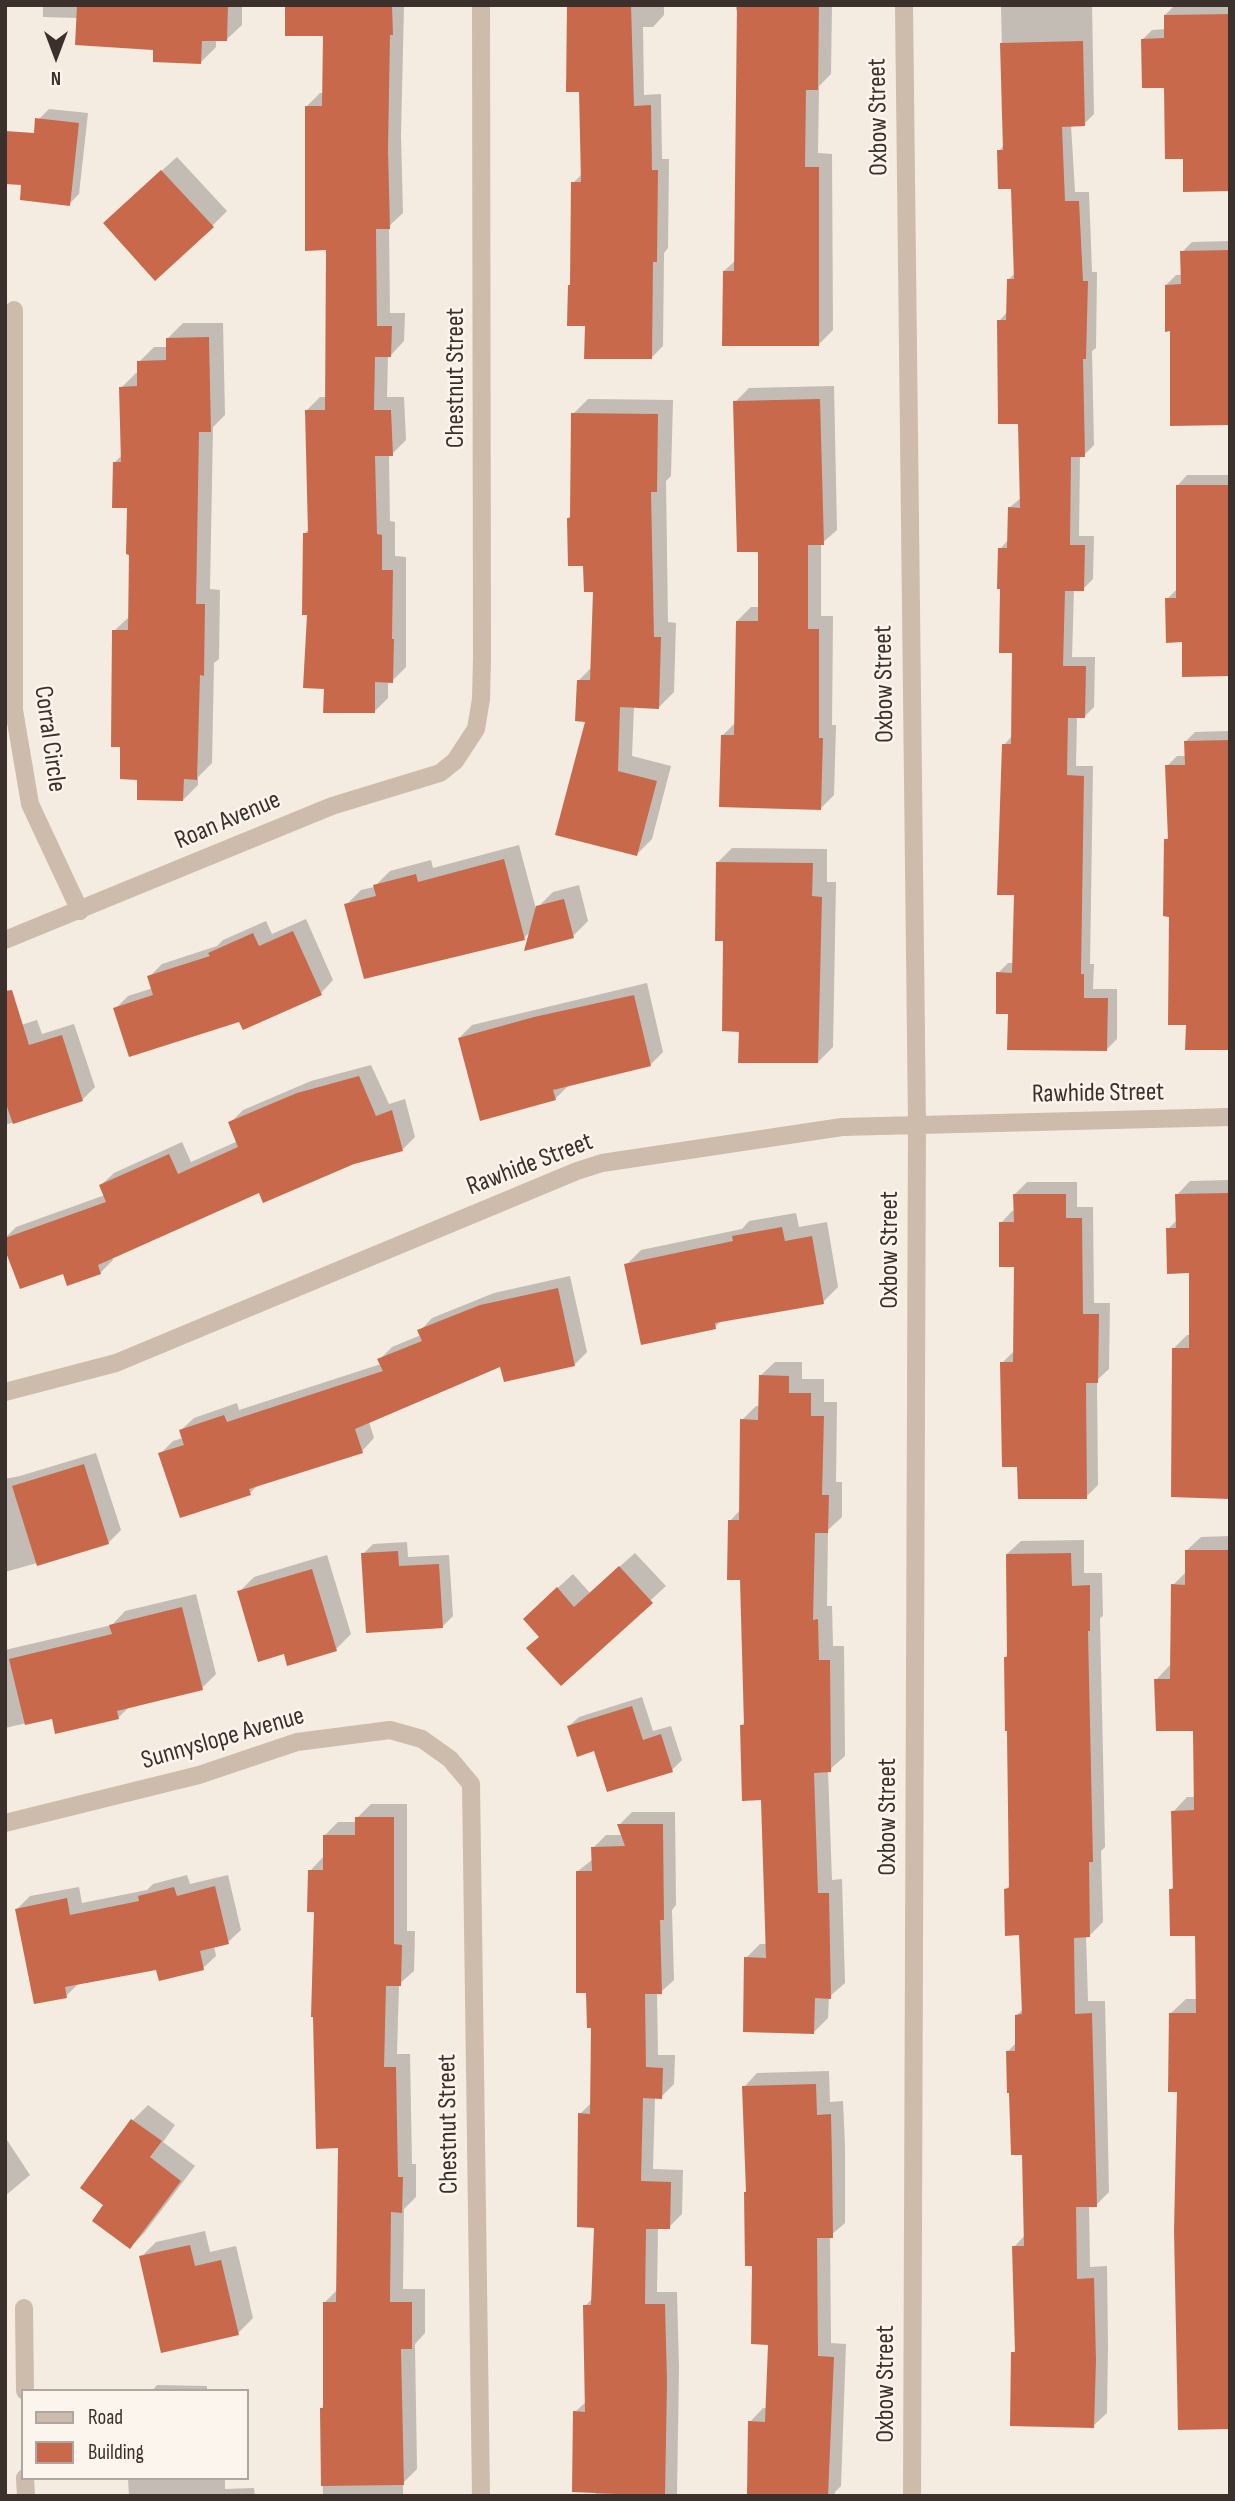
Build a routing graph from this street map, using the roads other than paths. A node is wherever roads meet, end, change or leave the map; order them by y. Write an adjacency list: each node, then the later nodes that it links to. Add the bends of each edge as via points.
1 (481, 5): 4 (street, Chestnut Street, via 482,659 476,729)
2 (904, 5): 8 (street, Oxbow Street)
3 (14, 310): 5 (street, Corral Circle, via 14,710 30,804)
4 (465, 747): 5 (street, Roan Avenue, via 440,773 332,806)
5 (80, 911): 6 (street, Roan Avenue)
6 (5, 940)
7 (1230, 1117): 8 (street, Rawhide Street)
8 (917, 1124): 9 (street, Rawhide Street, via 842,1127 602,1163 116,1363); 15 (street, Oxbow Street)
9 (5, 1392)
10 (450, 1759): 11 (street, Sunnyslope Avenue, via 422,1739 390,1730 297,1742 200,1775); 14 (street, Chestnut Street, via 471,1784)
11 (5, 1823)
12 (24, 2308): 13 (street)
13 (25, 2389)
14 (481, 2496)
15 (912, 2496)

